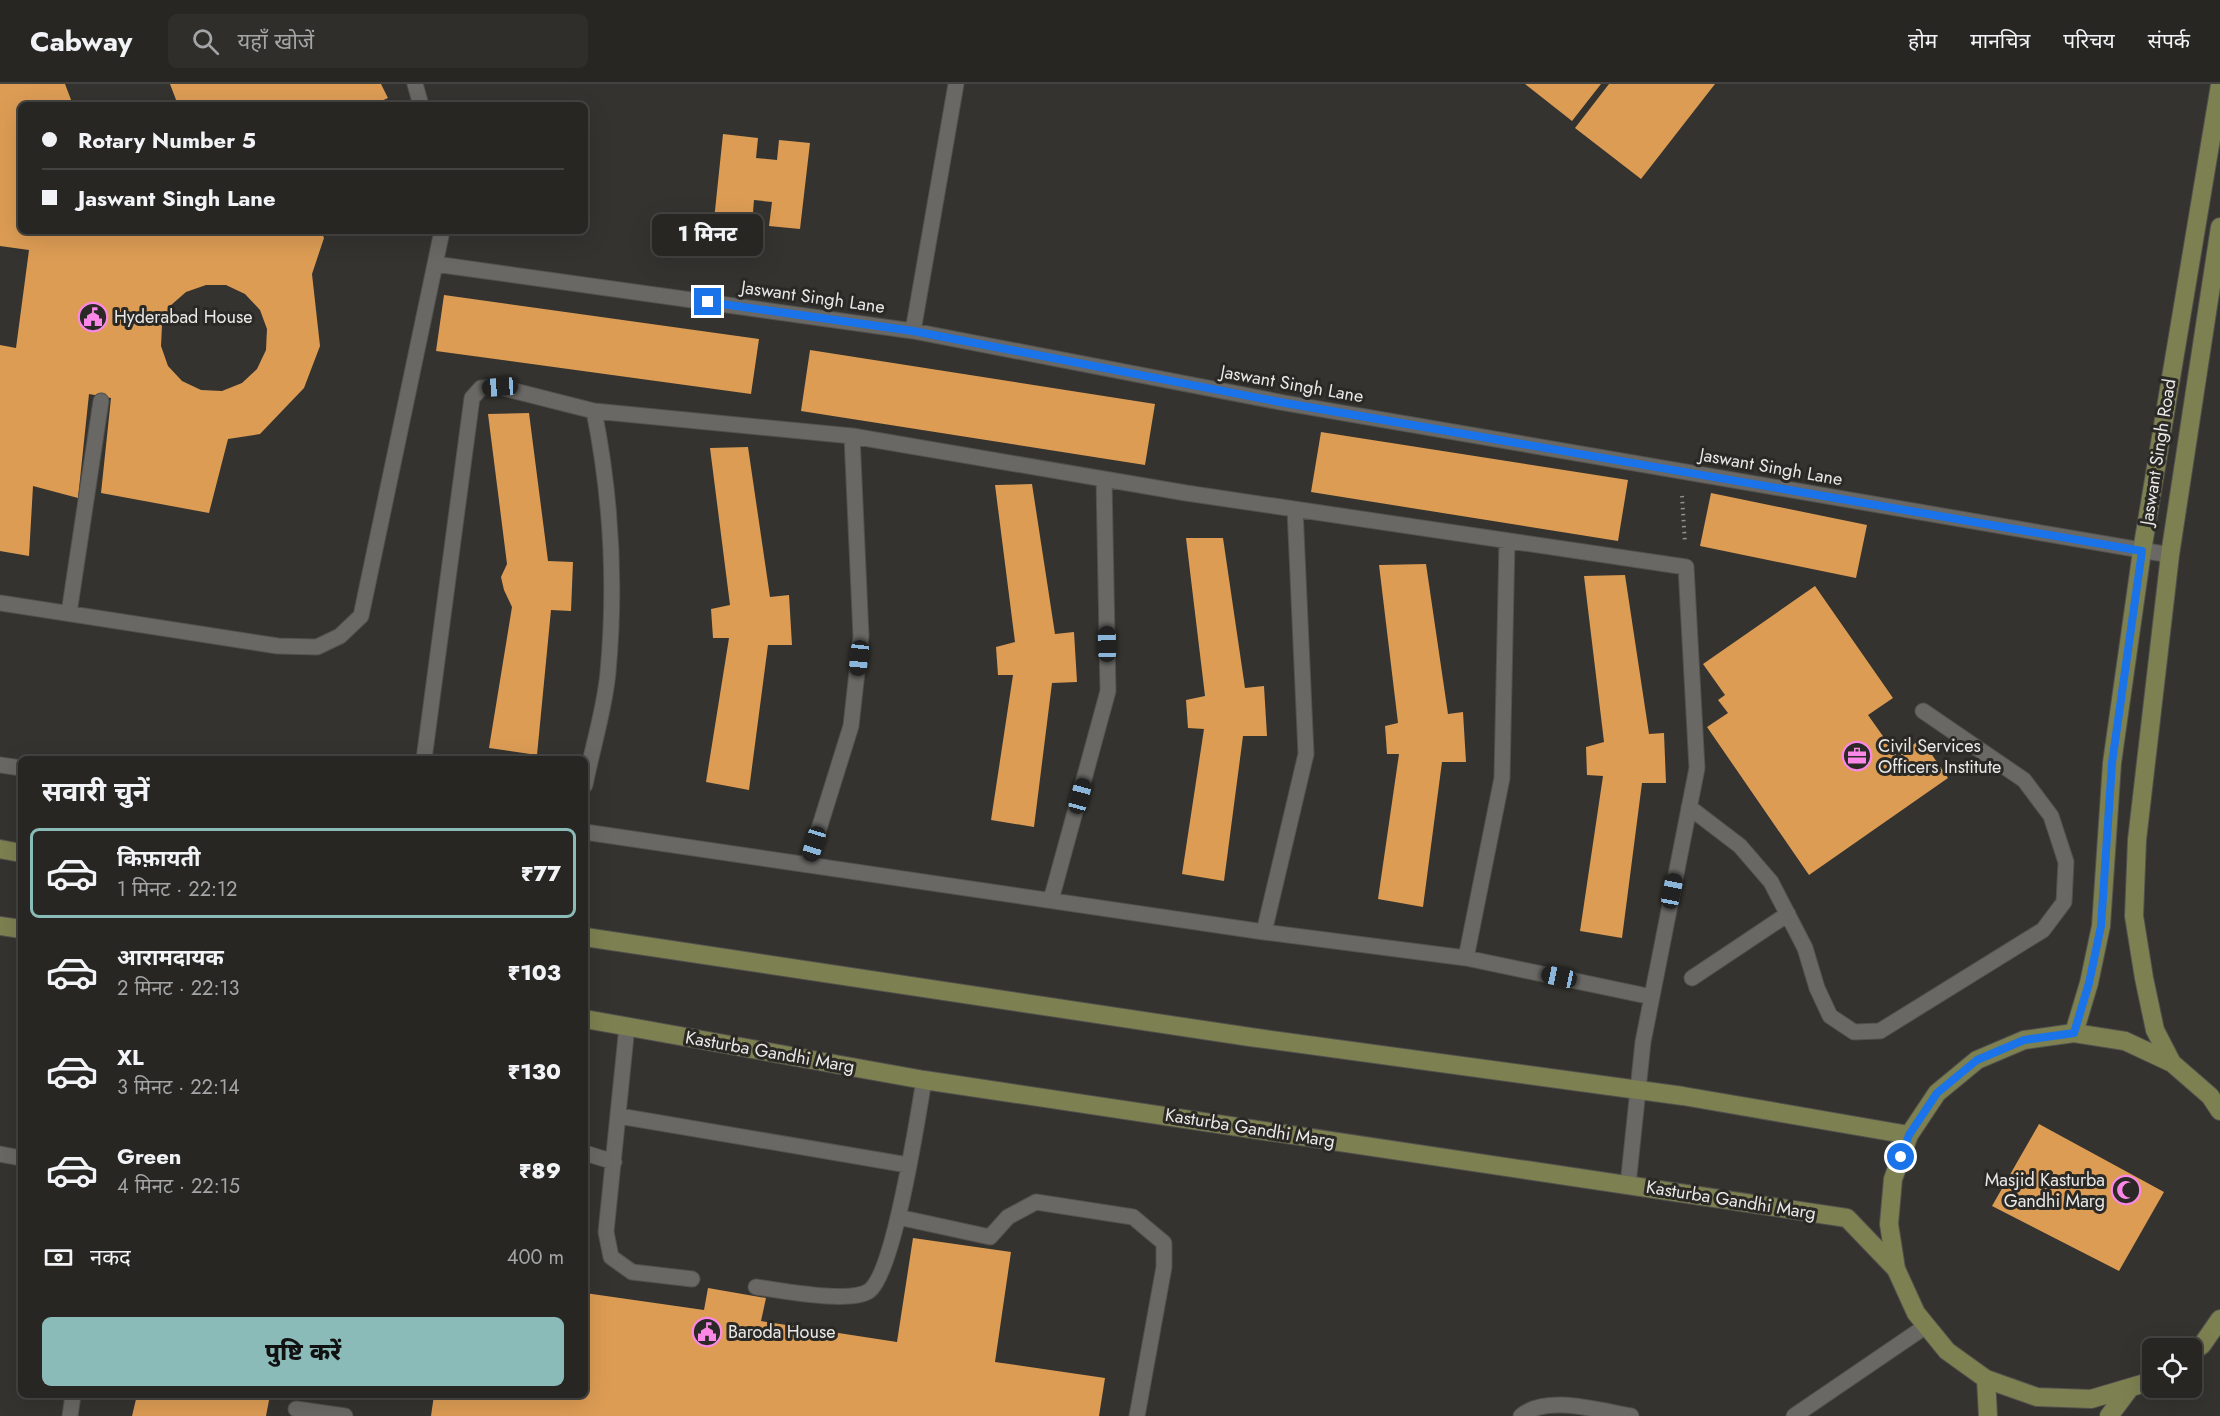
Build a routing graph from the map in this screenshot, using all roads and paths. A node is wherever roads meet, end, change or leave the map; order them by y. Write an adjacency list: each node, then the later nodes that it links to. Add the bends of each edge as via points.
1 (415, 84): 4 (lane)
2 (956, 84): 8 (lane)
3 (2220, 85): 16 (main road, Jaswant Singh Road)
4 (420, 102)
5 (2220, 227): 17 (main road, Jaswant Singh Road)
6 (441, 234): 7 (lane)
7 (435, 264): 8 (lane, Jaswant Singh Lane); 20 (lane, via 361,616 340,636 317,646 278,646)
8 (913, 331): 12 (lane, Jaswant Singh Lane, via 1285,403)
9 (102, 401): 20 (lane)
10 (594, 411): 11 (lane); 22 (lane, via 500,387 481,388 472,398); 25 (lane, via 602,449 613,577 608,674)
11 (852, 436): 13 (lane); 30 (lane, via 861,636 851,726)
12 (1681, 472): 16 (lane, Jaswant Singh Lane); 18 (path)
13 (1104, 479): 14 (lane); 31 (lane, via 1108,691)
14 (1296, 509): 15 (lane); 35 (lane, via 1306,754)
15 (1508, 541): 18 (lane); 37 (lane, via 1502,778)
16 (2142, 551): 17 (lane, Jaswant Singh Lane); 42 (main road, Jaswant Singh Road, via 2112,763 2101,926)
17 (2170, 555): 43 (main road, Jaswant Singh Road, via 2137,840 2133,916 2155,1030)
18 (1686, 567): 26 (lane, via 1696,768)
19 (0, 603): 20 (lane)
20 (69, 613)
21 (1923, 711): 32 (lane, via 2024,780 2051,816 2066,862 2064,902 2043,930 1880,1031 1854,1032 1830,1016)
22 (424, 756)
23 (0, 765): 24 (lane)
24 (18, 768)
25 (588, 771)
26 (1689, 807): 32 (lane, via 1740,846 1771,882); 39 (lane)
27 (588, 832): 30 (lane)
28 (0, 849): 29 (main road)
29 (18, 852)
30 (808, 864): 31 (lane)
31 (1051, 900): 35 (lane)
32 (1788, 914): 38 (lane)
33 (0, 926): 34 (main road)
34 (18, 929)
35 (1264, 932): 37 (lane)
36 (588, 937): 45 (main road, via 1250,1037)
37 (1466, 958): 39 (lane)
38 (1692, 978)
39 (1652, 997): 45 (lane)
40 (588, 1020): 41 (main road, Kasturba Gandhi Marg)
41 (627, 1026): 44 (main road, Kasturba Gandhi Marg); 47 (lane)
42 (2074, 1033): 43 (main road, via 2125,1041); 48 (main road, via 2024,1040 1977,1060 1937,1093)
43 (2172, 1063): 46 (main road, via 2210,1096)
44 (924, 1080): 53 (lane); 54 (main road, Kasturba Gandhi Marg)
45 (1639, 1090): 48 (main road); 54 (lane)
46 (2220, 1111)
47 (619, 1116): 52 (lane); 53 (lane)
48 (1909, 1135): 56 (main road, via 1893,1179 1889,1224)
49 (0, 1154): 51 (lane)
50 (588, 1154): 52 (lane)
51 (18, 1157)
52 (614, 1162): 57 (lane, via 606,1232 611,1257 632,1272)
53 (908, 1165): 55 (lane)
54 (1628, 1185): 56 (main road, Kasturba Gandhi Marg, via 1847,1218)
55 (898, 1217): 58 (lane, via 882,1271 869,1291 848,1298); 69 (lane, via 990,1237 1008,1217 1036,1202 1133,1217 1156,1236 1164,1243 1164,1267)
56 (1896, 1269): 60 (main road)
57 (692, 1279)
58 (756, 1287)
59 (2220, 1319): 61 (main road)
60 (1926, 1326): 62 (main road, via 1947,1351); 72 (lane)
61 (2202, 1345)
62 (1986, 1379): 64 (main road, via 2037,1397 2091,1399); 73 (main road)
63 (2142, 1384): 64 (main road)
64 (2130, 1388): 74 (main road)
65 (73, 1398): 67 (lane)
66 (297, 1407): 68 (lane)
67 (70, 1416)
68 (345, 1416)
69 (1137, 1416)
70 (1521, 1416): 71 (lane, via 1529,1409 1553,1404)
71 (1631, 1416)
72 (1794, 1416)
73 (1988, 1416)
74 (2109, 1416)

